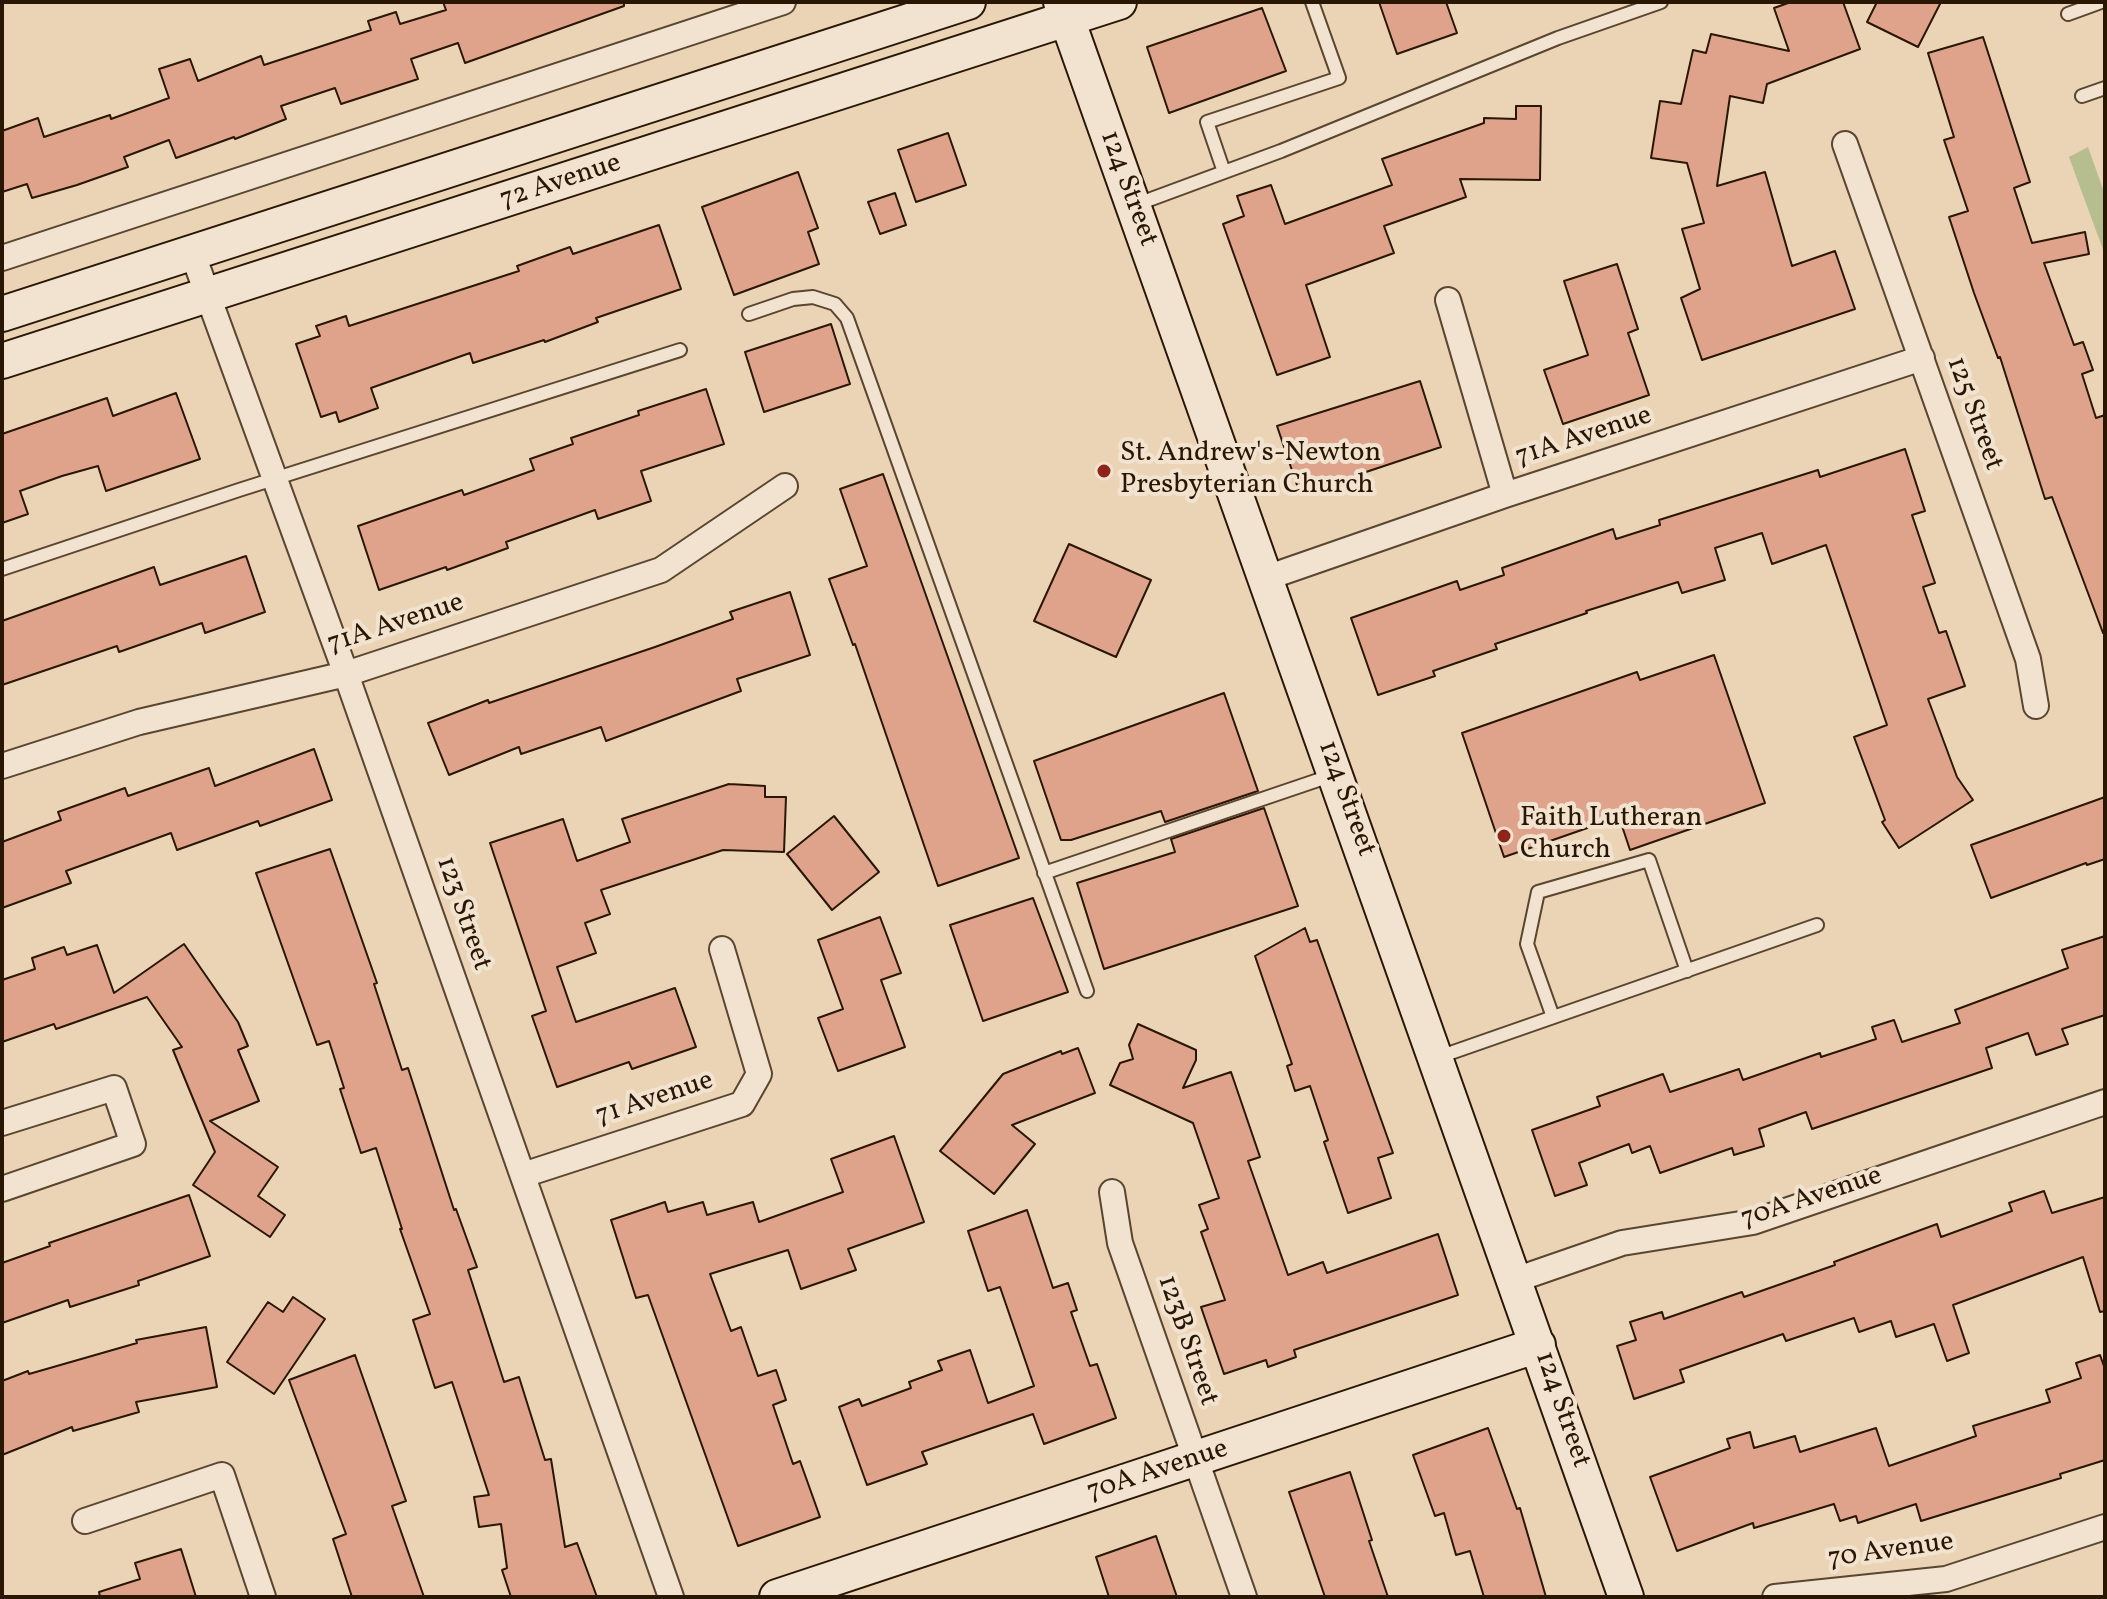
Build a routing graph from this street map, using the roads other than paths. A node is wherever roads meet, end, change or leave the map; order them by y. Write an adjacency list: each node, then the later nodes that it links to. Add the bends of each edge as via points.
1 (783, 2): 15 (street)
2 (968, 2): 14 (street, 72 Avenue)
3 (1119, 2): 7 (street, 72 Avenue)
4 (1312, 2): 12 (lane, via 1339,78 1207,122)
5 (1661, 2): 12 (lane)
6 (2101, 2): 8 (lane)
7 (1064, 10): 13 (street, 124 Street); 16 (street, 72 Avenue)
8 (2068, 14)
9 (2105, 88): 10 (lane)
10 (2082, 96)
11 (1845, 144): 21 (street, 125 Street)
12 (1224, 172): 13 (lane)
13 (1134, 206): 27 (street, 124 Street)
14 (192, 252): 16 (street, 123 Street); 18 (street, 72 Avenue)
15 (2, 258)
16 (208, 297): 22 (street, 72 Avenue); 23 (street, 123 Street)
17 (1448, 300): 25 (street)
18 (2, 314)
19 (749, 314): 32 (lane, via 813,297 835,304 847,318)
20 (680, 350): 23 (lane)
21 (1922, 358): 25 (street, 71A Avenue); 29 (street, 125 Street, via 2028,659)
22 (2, 361)
23 (275, 478): 26 (lane); 28 (street, 123 Street)
24 (785, 486): 28 (street, 71A Avenue, via 661,570)
25 (1505, 495): 27 (street, 71A Avenue)
26 (2, 569)
27 (1266, 578): 31 (street, 124 Street)
28 (346, 674): 30 (street, 71A Avenue, via 139,722); 41 (street, 123 Street)
29 (2036, 706)
30 (2, 766)
31 (1336, 774): 32 (lane); 38 (street, 124 Street)
32 (1044, 873): 36 (lane)
33 (1817, 925): 35 (lane)
34 (722, 949): 41 (street, 71 Avenue, via 759,1074 742,1104)
35 (1687, 971): 37 (lane); 37 (lane, via 1649,860 1538,892 1527,944)
36 (1087, 991)
37 (1553, 1017): 38 (lane)
38 (1436, 1058): 44 (street, 124 Street)
39 (2105, 1102): 44 (street, 70A Avenue, via 1753,1222 1622,1243)
40 (2, 1123): 42 (street, via 114,1088 133,1144)
41 (523, 1175): 50 (street, 123 Street)
42 (2, 1189)
43 (1112, 1192): 46 (street, 123B Street, via 1120,1243)
44 (1515, 1280): 45 (street, 124 Street)
45 (1538, 1345): 46 (street, 70A Avenue); 53 (street, 124 Street)
46 (1195, 1460): 51 (street, 70A Avenue); 52 (street, 123B Street)
47 (85, 1521): 49 (street, via 222,1475)
48 (2105, 1527): 54 (street, 70 Avenue, via 1946,1579)
49 (263, 1597)
50 (671, 1597)
51 (777, 1597)
52 (1244, 1597)
53 (1626, 1597)
54 (1775, 1597)

